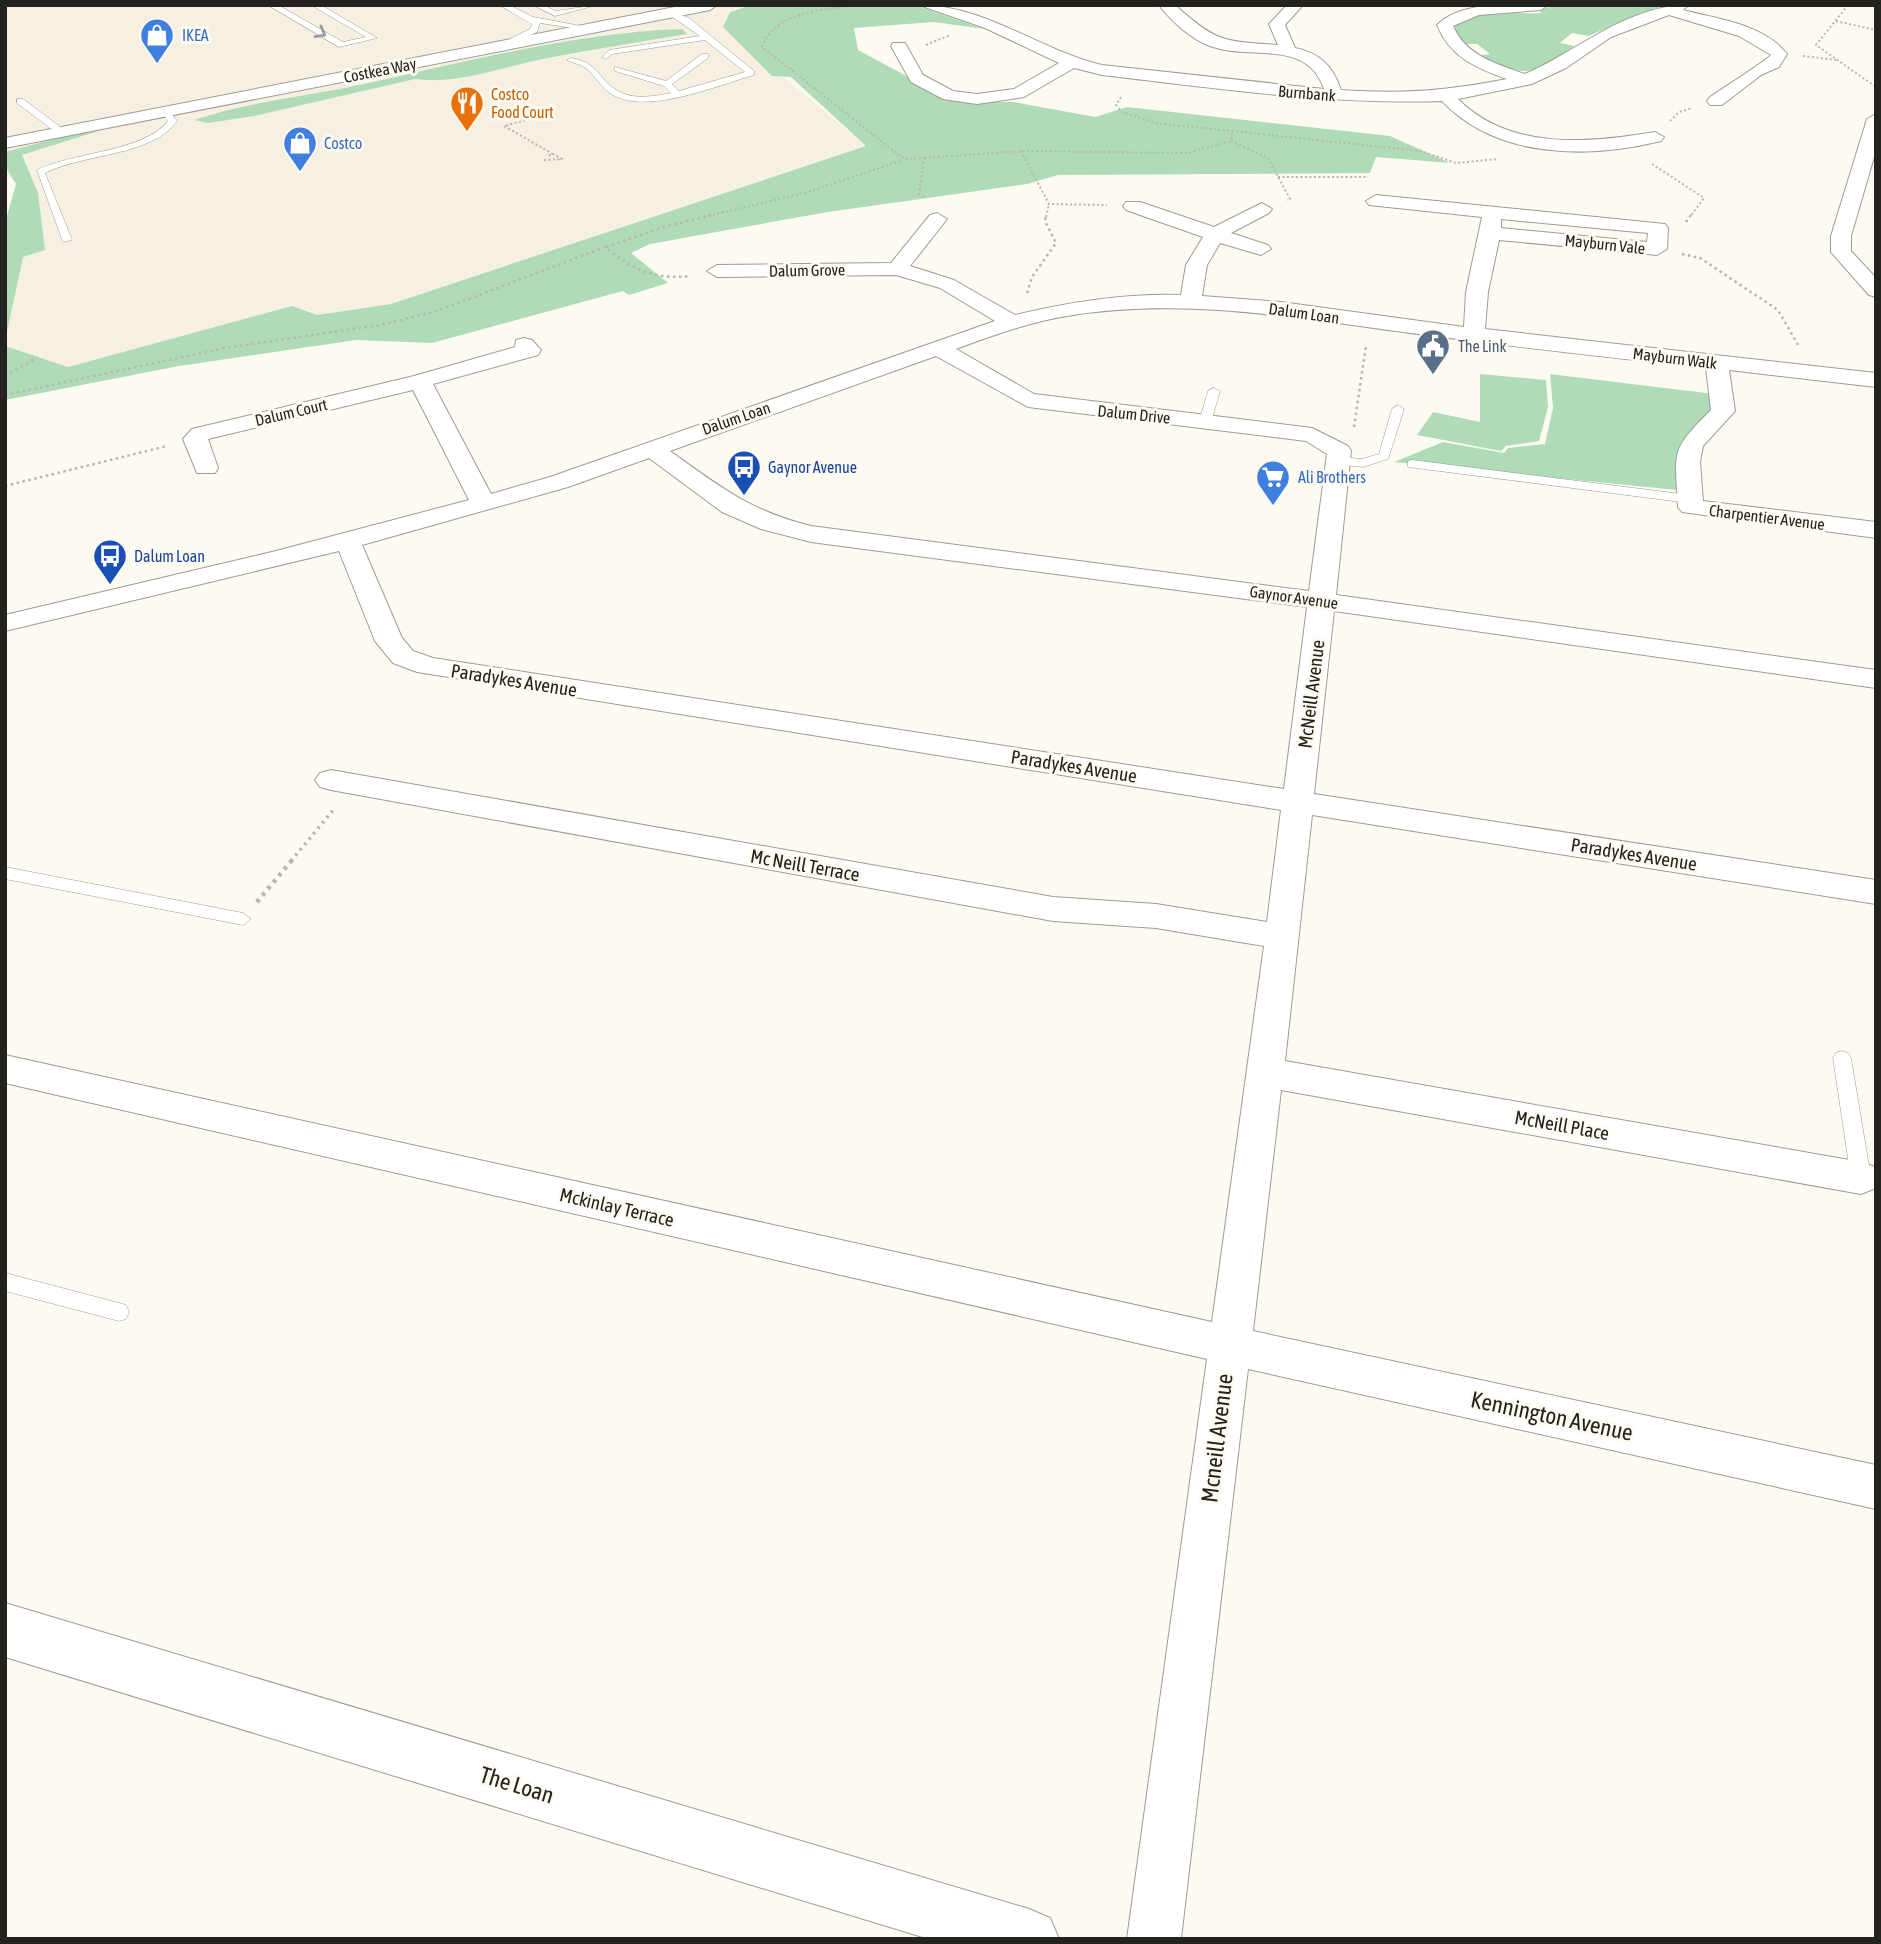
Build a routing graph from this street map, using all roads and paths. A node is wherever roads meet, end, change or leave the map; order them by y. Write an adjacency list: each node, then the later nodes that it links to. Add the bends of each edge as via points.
1 (272, 5): 2 (lane, one-way to 2, via 342,45 373,38)
2 (315, 5)
3 (503, 5): 15 (lane)
4 (537, 5): 5 (lane, via 555,14)
5 (593, 5)
6 (710, 5): 14 (street, Costkea Way)
7 (853, 5): 58 (path, via 794,17 763,38 762,47)
8 (926, 5): 32 (street, Burnbank, via 990,25)
9 (1166, 5): 20 (street)
10 (1296, 5): 26 (street, via 1270,24)
11 (1541, 5): 37 (street, via 1476,11 1454,17 1445,25 1448,38 1459,50 1477,62)
12 (1848, 5): 16 (path)
13 (1676, 8): 27 (street, via 1757,37); 37 (street, Burnbank, via 1605,34 1560,65)
14 (674, 14): 19 (street, Costkea Way); 22 (lane)
15 (531, 19): 17 (lane); 24 (lane, via 536,23 534,30)
16 (1836, 21): 21 (path); 31 (path, via 1816,45)
17 (543, 22): 19 (lane); 23 (lane, via 545,33)
18 (1222, 27): 20 (street)
19 (595, 29): 23 (street, Costkea Way)
20 (1194, 29): 26 (street, via 1219,44)
21 (1876, 30)
22 (707, 37): 28 (lane); 40 (lane, via 751,73)
23 (535, 40): 24 (street, Costkea Way)
24 (503, 46): 45 (street, Costkea Way)
25 (899, 46): 32 (street, via 917,78 949,95 977,99 1018,93)
26 (1288, 49): 41 (street, via 1314,61 1331,76)
27 (1779, 54): 31 (path); 43 (street, via 1773,64 1755,72)
28 (612, 55)
29 (571, 60): 40 (lane, via 587,62 617,94)
30 (696, 60): 38 (lane, via 678,65)
31 (1840, 60): 39 (path)
32 (1072, 62): 35 (street, Burnbank)
33 (641, 65): 36 (lane, via 653,71)
34 (618, 69): 36 (lane)
35 (1135, 75): 41 (street, Burnbank); 49 (path, via 1116,105 1122,112 1156,123)
36 (652, 79): 38 (lane)
37 (1526, 80): 42 (street, Burnbank)
38 (667, 84): 40 (lane)
39 (1876, 87)
40 (676, 93)
41 (1335, 96): 42 (street, Burnbank)
42 (1446, 96): 53 (street, via 1471,120 1505,134 1574,147)
43 (1727, 97): 50 (path, via 1679,112)
44 (20, 101): 48 (lane)
45 (164, 110): 48 (street, Costkea Way); 73 (lane, via 173,121 170,129 156,137 65,160 40,173)
46 (534, 118): 55 (path, via 504,126)
47 (1876, 119): 63 (street)
48 (54, 132): 51 (street, Costkea Way)
49 (1233, 133): 52 (path); 61 (path, via 1421,150)
50 (1655, 137): 53 (street)
51 (5, 141)
52 (1231, 141): 54 (path, via 1187,153); 64 (path, via 1268,158)
53 (1626, 147): 65 (path)
54 (1021, 151): 57 (path); 67 (path)
55 (553, 154): 56 (path); 60 (path, via 562,159)
56 (547, 156)
57 (924, 158): 58 (path); 70 (path, via 919,194 944,211)
58 (904, 159): 74 (path, via 808,192 663,227)
59 (544, 160): 60 (path)
60 (548, 162): 62 (path)
61 (1457, 163)
62 (555, 166)
63 (1868, 169): 79 (street, via 1841,236 1841,252)
64 (1278, 177): 66 (path, via 1372,177); 69 (path, via 1290,199)
65 (1704, 198)
66 (1376, 201): 71 (street, Mayburn Vale)
67 (1049, 204): 68 (path); 81 (path, via 1045,221 1056,243 1027,288 1029,300)
68 (1133, 206): 72 (street)
69 (1262, 209): 72 (street)
70 (937, 219): 77 (street)
71 (1492, 222): 76 (street, Mayburn Vale); 84 (street, via 1477,292)
72 (1212, 235): 75 (street); 80 (street, via 1192,272)
73 (67, 240)
74 (605, 247): 78 (path, via 643,276 664,280); 94 (path, via 421,315 225,348)
75 (1261, 249)
76 (1657, 249): 89 (path, via 1700,258 1778,310)
77 (897, 269): 78 (street, Dalum Grove); 82 (street, Dalum Grove, via 947,284)
78 (717, 271)
79 (1876, 291)
80 (1191, 300): 81 (street, Dalum Loan, via 1124,300); 83 (street, Dalum Loan)
81 (1048, 312): 82 (street, Dalum Loan)
82 (1012, 322): 86 (street, Dalum Loan)
83 (1369, 322): 84 (street, Dalum Loan); 99 (path, via 1353,433)
84 (1474, 334): 88 (street, Mayburn Walk)
85 (524, 345): 92 (street, Dalum Court, via 530,350)
86 (937, 348): 96 (street, Dalum Drive, via 1028,400); 98 (street, Dalum Loan)
87 (37, 358): 90 (path)
88 (1717, 362): 89 (street, Mayburn Walk); 103 (street, Charpentier Avenue, via 1723,411 1691,444)
89 (1814, 373): 91 (street, Mayburn Walk)
90 (5, 376)
91 (1876, 380)
92 (420, 381): 97 (street, Dalum Court, via 200,433); 104 (street)
93 (1214, 391): 96 (lane)
94 (5, 395)
95 (1398, 409): 99 (lane, via 1384,456 1363,463)
96 (1205, 422): 99 (street, Dalum Drive, via 1312,435)
97 (195, 439): 101 (street); 102 (path)
98 (651, 448): 104 (street, Dalum Loan); 107 (street, Gaynor Avenue, via 732,507 770,524 811,534)
99 (1339, 456): 107 (street, McNeill Avenue)
100 (1412, 464): 103 (lane)
101 (206, 468)
102 (5, 486)
103 (1689, 499): 105 (street, Charpentier Avenue, via 1690,507)
104 (484, 504): 106 (street, Dalum Loan)
105 (1876, 530)
106 (347, 539): 108 (street, Dalum Loan); 111 (street, Paradykes Avenue, via 390,641 403,657 427,666)
107 (1322, 601): 109 (street, Gaynor Avenue); 111 (street, McNeill Avenue)
108 (5, 623)
109 (1876, 679)
110 (343, 782): 114 (path); 115 (street, Mc Neill Terrace, via 1053,909 1156,916)
111 (1297, 801): 113 (street, Paradykes Avenue); 115 (street, McNeill Avenue)
112 (5, 873): 114 (lane)
113 (1876, 892)
114 (243, 919)
115 (1282, 937): 118 (street, Mcneill Avenue)
116 (1842, 1058): 119 (lane)
117 (5, 1069): 122 (street, Mckinlay Terrace)
118 (1263, 1072): 119 (street, McNeill Place); 122 (street, Mcneill Avenue)
119 (1861, 1178)
120 (5, 1282): 121 (lane)
121 (119, 1312)
122 (1228, 1345): 123 (street, Kennington Avenue); 126 (street, Mcneill Avenue)
123 (1876, 1487)
124 (5, 1630): 125 (main road, The Loan)
125 (1029, 1939)
126 (1154, 1939)

